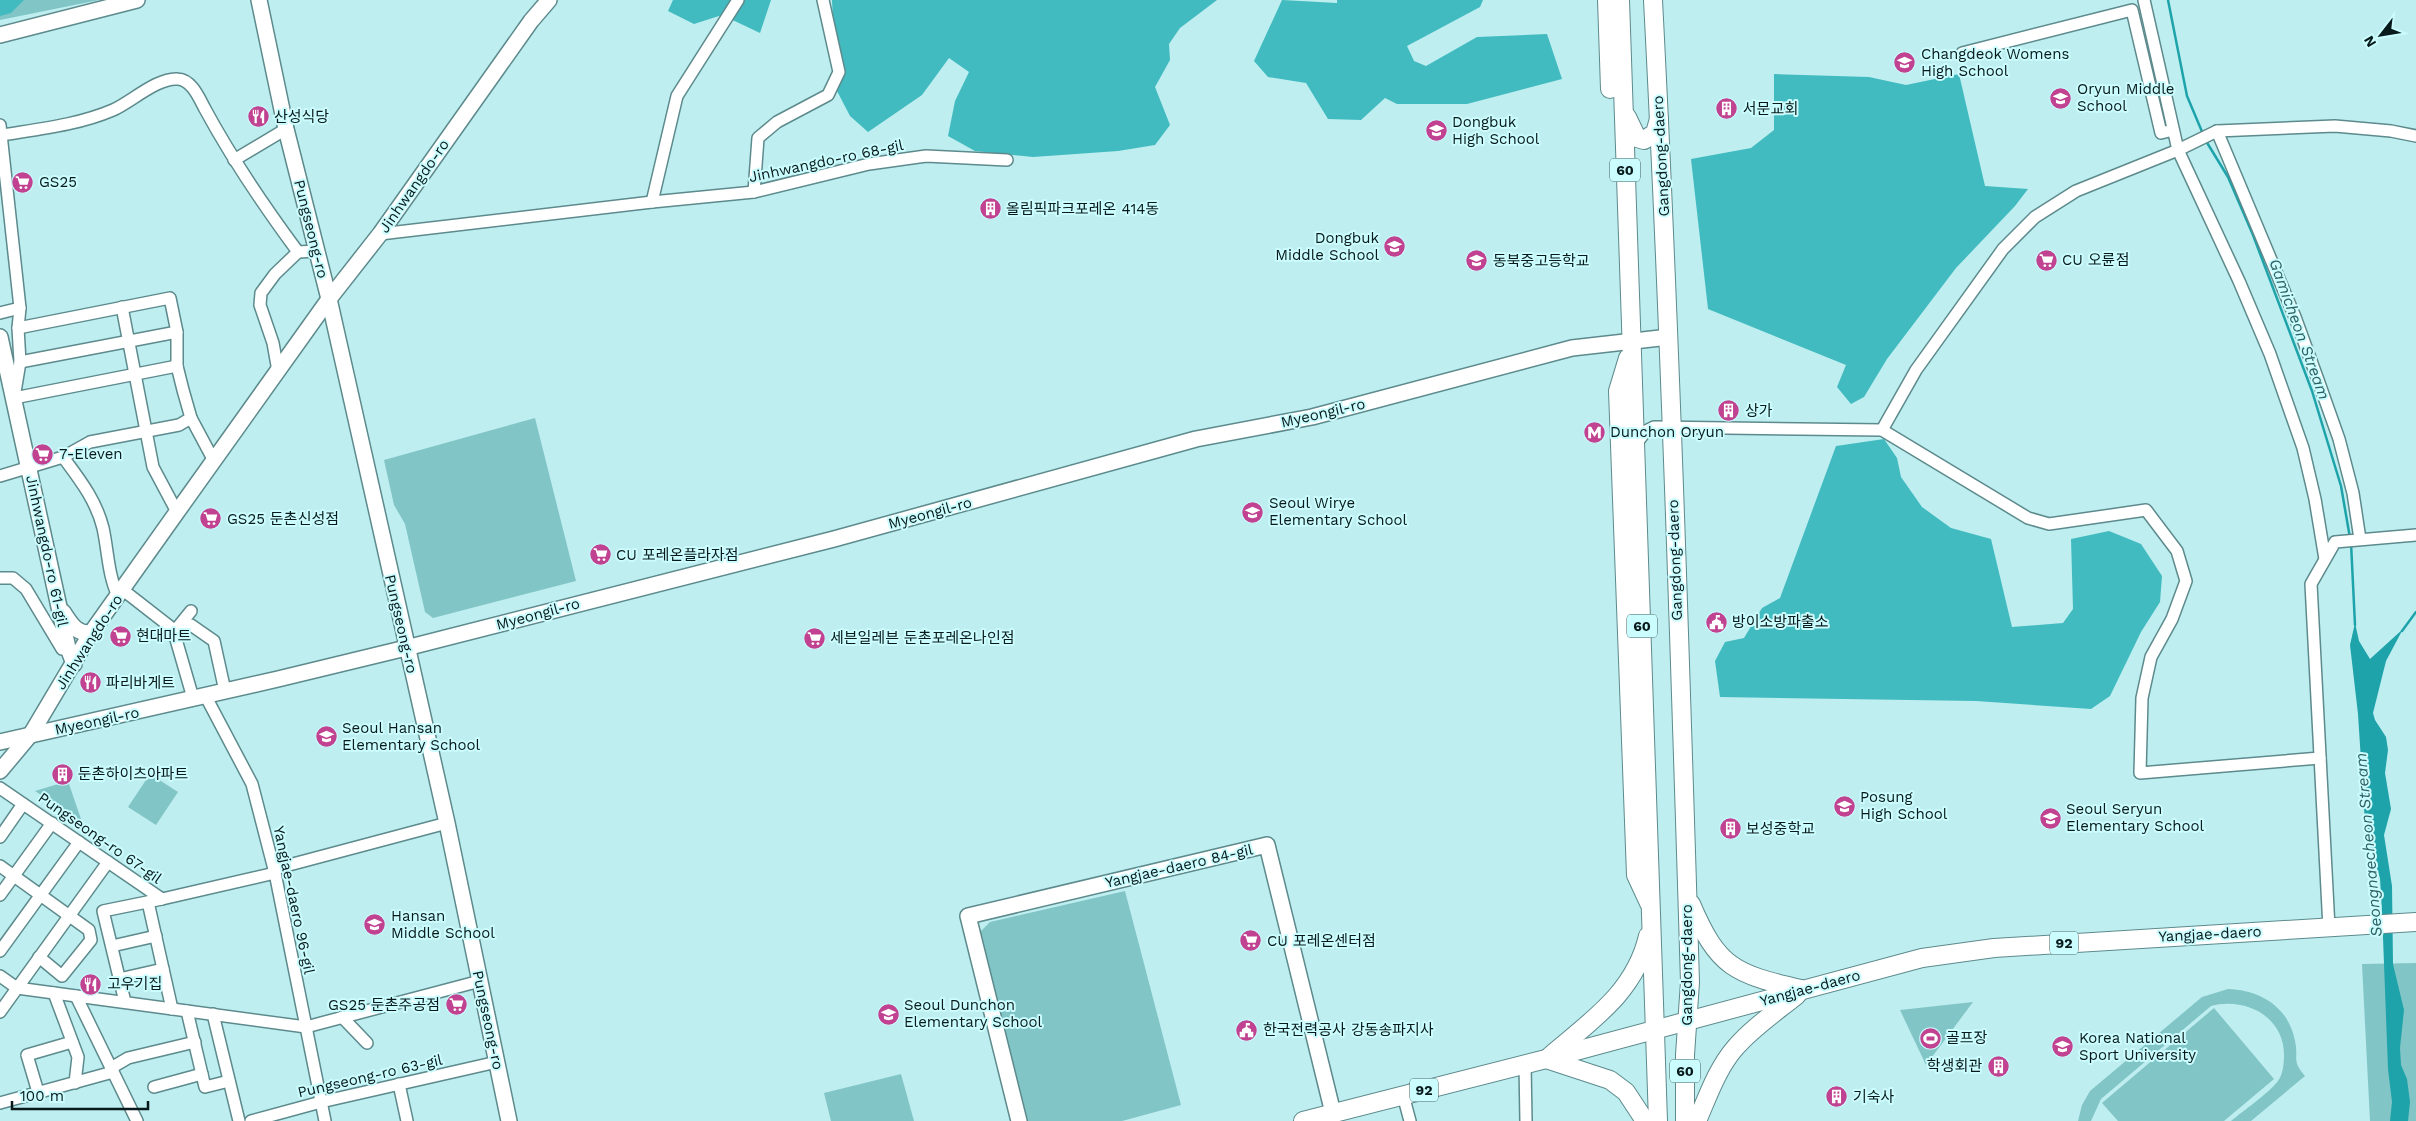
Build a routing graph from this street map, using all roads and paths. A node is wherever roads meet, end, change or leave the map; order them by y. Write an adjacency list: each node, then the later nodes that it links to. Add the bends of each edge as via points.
1 (138, 0): 10 (main road)
2 (260, 0): 14 (main road, Pungseong-ro)
3 (549, 0): 25 (main road, Jinhwangdo-ro)
4 (738, 0): 24 (street, via 677,96)
5 (823, 0): 23 (street, via 839,72 828,95 777,122 758,138)
6 (1607, 0): 22 (main road, via 1611,103)
7 (1620, 0): 12 (main road, Gangdong-daero / 60)
8 (1653, 0): 13 (main road, Gangdong-daero / 60)
9 (2144, 0): 16 (street)
10 (0, 35)
11 (1962, 53): 16 (street, via 2132,10 2161,133)
12 (1623, 107): 13 (main road, via 1637,138 1650,138); 22 (main road, Gangdong-daero / 60)
13 (1659, 119): 37 (main road, Gangdong-daero / 60)
14 (286, 128): 20 (street); 26 (main road, Pungseong-ro)
15 (1, 130): 20 (street, via 78,122 114,110 163,82 179,79 195,92); 32 (street, Jinhwangdo-ro 61-gil)
16 (2173, 130): 19 (street)
17 (2217, 131): 18 (street, via 2335,126); 19 (street); 56 (street, via 2295,317 2330,414 2353,493)
18 (2416, 136)
19 (2178, 150): 47 (street, via 2076,191 2035,217 2004,249 1958,309 1916,370); 57 (street, via 2273,363 2303,448)
20 (234, 160): 27 (street)
21 (1007, 160): 23 (street, Jinhwangdo-ro 68-gil, via 926,156 869,164)
22 (1625, 168): 39 (main road, Gangdong-daero / 60)
23 (754, 192): 24 (street, Jinhwangdo-ro 68-gil)
24 (652, 202): 25 (street, Jinhwangdo-ro 68-gil)
25 (380, 234): 28 (main road, Jinhwangdo-ro)
26 (317, 251): 27 (street); 29 (main road, Pungseong-ro)
27 (298, 252): 42 (street, via 261,293 260,305 273,343)
28 (352, 270): 29 (main road); 30 (main road, Jinhwangdo-ro)
29 (322, 272): 30 (main road, Pungseong-ro)
30 (329, 299): 42 (main road, Jinhwangdo-ro); 65 (main road, Pungseong-ro)
31 (122, 307): 34 (street); 35 (street, via 170,298); 38 (street)
32 (20, 308): 33 (street); 34 (street, Jinhwangdo-ro 61-gil)
33 (0, 313)
34 (18, 328): 40 (street, Jinhwangdo-ro 61-gil)
35 (177, 332): 38 (street); 41 (street)
36 (0, 337): 44 (main road, Jinhwangdo-ro 61-gil)
37 (1669, 337): 39 (main road, Myeongil-ro); 46 (main road, Gangdong-daero / 60)
38 (129, 340): 40 (street); 43 (street)
39 (1633, 340): 49 (main road, Gangdong-daero / 60); 65 (main road, Myeongil-ro, via 1572,348 1324,414 1196,439 839,537); 88 (main road, via 1618,392 1636,875)
40 (20, 362): 44 (street, Jinhwangdo-ro 61-gil)
41 (178, 366): 43 (street); 45 (street)
42 (278, 371): 51 (main road, Jinhwangdo-ro)
43 (136, 374): 44 (street); 48 (street)
44 (14, 398): 52 (main road, Jinhwangdo-ro 61-gil)
45 (191, 418): 48 (street, Jinhwangdo-ro 61-gil, via 179,425); 51 (street)
46 (1670, 429): 47 (street); 49 (street, via 1654,427 1646,431); 83 (main road, Gangdong-daero / 60)
47 (1882, 430): 71 (street, via 2028,518 2049,524 2146,510 2172,544 2186,581 2172,619 2151,657 2142,698 2140,773)
48 (146, 431): 50 (street, Jinhwangdo-ro 61-gil, via 90,442); 54 (street, via 153,468)
49 (1635, 445): 88 (main road, Gangdong-daero / 60)
50 (63, 457): 52 (street, Jinhwangdo-ro 61-gil); 59 (street, via 93,499 102,526 112,584)
51 (214, 461): 54 (main road, Jinhwangdo-ro)
52 (30, 466): 53 (street, Jinhwangdo-ro 61-gil); 60 (main road, Jinhwangdo-ro 61-gil)
53 (0, 476)
54 (177, 512): 59 (main road, Jinhwangdo-ro)
55 (2416, 535): 56 (street)
56 (2360, 539): 57 (street, via 2335,542)
57 (2325, 559): 71 (street, via 2311,584)
58 (0, 578): 64 (street, via 20,582 62,649)
59 (120, 593): 62 (street); 63 (main road, Jinhwangdo-ro)
60 (59, 607): 63 (main road, via 77,631); 64 (main road, Jinhwangdo-ro 61-gil)
61 (191, 611): 62 (street)
62 (176, 628): 67 (street, via 191,626 214,641); 68 (street)
63 (91, 633): 66 (main road, Jinhwangdo-ro)
64 (68, 648): 66 (main road, Jinhwangdo-ro 61-gil)
65 (406, 648): 67 (main road, Myeongil-ro); 76 (main road, Pungseong-ro)
66 (74, 664): 69 (main road, Jinhwangdo-ro)
67 (225, 691): 68 (main road, Myeongil-ro)
68 (199, 696): 69 (main road, Myeongil-ro); 81 (street, Yangjae-daero 96-gil, via 252,784)
69 (31, 734): 70 (main road, Myeongil-ro); 72 (main road, Jinhwangdo-ro)
70 (0, 742)
71 (2320, 758): 92 (street)
72 (0, 771)
73 (0, 788): 74 (street, Pungseong-ro 67-gil)
74 (24, 804): 75 (street, Pungseong-ro 67-gil); 77 (street)
75 (52, 823): 78 (street, Pungseong-ro 67-gil); 82 (street)
76 (447, 823): 81 (street, Pungseong-ro 67-gil); 101 (main road, Pungseong-ro)
77 (0, 838)
78 (79, 842): 79 (street, Pungseong-ro 67-gil); 85 (street)
79 (108, 862): 86 (street, Pungseong-ro 67-gil); 89 (street)
80 (0, 866): 82 (street)
81 (275, 871): 86 (street, Pungseong-ro 67-gil); 113 (street, Yangjae-daero 96-gil)
82 (14, 876): 84 (street); 85 (street)
83 (1687, 894): 103 (main road, via 1704,935 1721,956 1756,978); 112 (main road, Gangdong-daero / 60)
84 (0, 895)
85 (41, 895): 89 (street); 96 (street)
86 (162, 899): 87 (street)
87 (148, 902): 91 (street, via 103,911); 94 (street)
88 (1652, 912): 114 (main road, Gangdong-daero / 60); 118 (main road, via 1640,964 1620,994)
89 (69, 915): 93 (street); 97 (street)
90 (2416, 922): 92 (main road, 92)
91 (106, 924): 93 (street); 95 (street)
92 (2329, 928): 103 (main road, Yangjae-daero / 92, via 1994,948 1922,958)
93 (89, 930): 97 (street, via 91,940 62,976)
94 (156, 936): 95 (street); 98 (street)
95 (112, 946): 100 (street)
96 (0, 951)
97 (39, 957): 102 (street)
98 (163, 969): 100 (street); 107 (street)
99 (0, 976): 102 (street)
100 (120, 979): 106 (street)
101 (480, 981): 111 (street); 119 (main road, Pungseong-ro)
102 (17, 988): 104 (street); 109 (street)
103 (1804, 990): 112 (main road, Yangjae-daero / 92); 145 (main road, via 1734,1049 1717,1075)
104 (54, 993): 105 (street); 115 (street)
105 (76, 996): 106 (street); 121 (street)
106 (125, 1002): 107 (street)
107 (172, 1009): 108 (street)
108 (188, 1011): 110 (street); 116 (street)
109 (0, 1012)
110 (213, 1014): 113 (street); 123 (street)
111 (342, 1017): 113 (street); 117 (street)
112 (1688, 1020): 114 (main road, Yangjae-daero / 92); 144 (main road, Gangdong-daero / 60)
113 (306, 1027): 130 (street, Yangjae-daero 96-gil)
114 (1656, 1030): 118 (main road, Yangjae-daero / 92); 143 (main road, Gangdong-daero / 60)
115 (72, 1042): 124 (street, via 78,1057); 127 (street, via 27,1055)
116 (195, 1042): 121 (street, via 128,1058); 122 (street)
117 (367, 1043)
118 (1546, 1059): 120 (main road, Yangjae-daero / 92); 142 (main road, via 1610,1080 1626,1092)
119 (497, 1062): 125 (street, Pungseong-ro 63-gil); 137 (main road, Pungseong-ro)
120 (1525, 1064): 128 (main road, Yangjae-daero / 92); 141 (street)
121 (112, 1070): 124 (street); 132 (street)
122 (202, 1074): 123 (street, via 205,1087); 126 (street)
123 (229, 1081): 133 (street)
124 (75, 1083): 127 (street)
125 (399, 1084): 130 (street, Pungseong-ro 63-gil); 136 (street)
126 (154, 1087)
127 (38, 1092): 129 (street)
128 (1404, 1095): 131 (main road, Yangjae-daero / 92); 140 (street)
129 (0, 1102)
130 (321, 1102): 134 (street, Pungseong-ro 63-gil); 135 (street, Yangjae-daero 96-gil)
131 (1334, 1113): 138 (main road, Yangjae-daero 84-gil, via 1267,845 968,916); 139 (main road, Yangjae-daero / 92)
132 (138, 1121)
133 (239, 1121)
134 (251, 1121)
135 (325, 1121)
136 (407, 1121)
137 (509, 1121)
138 (1018, 1121)
139 (1303, 1121)
140 (1410, 1121)
141 (1526, 1121)
142 (1645, 1121)
143 (1658, 1121)
144 (1686, 1121)
145 (1697, 1121)

